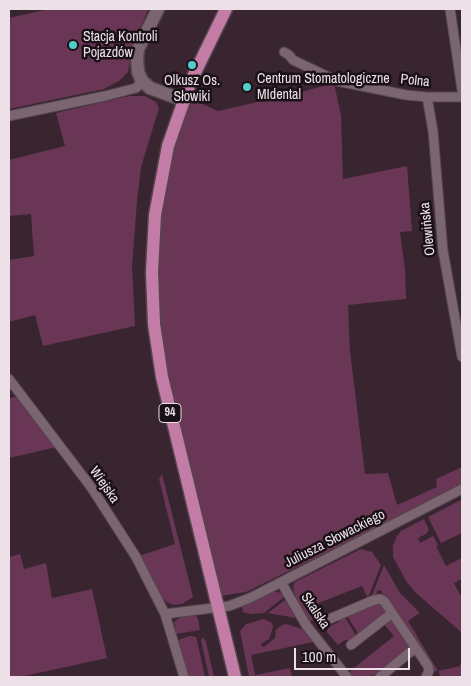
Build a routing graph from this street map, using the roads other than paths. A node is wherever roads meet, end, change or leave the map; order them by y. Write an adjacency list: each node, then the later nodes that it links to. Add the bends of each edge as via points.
1 (158, 9): 5 (street, via 138,49 137,65)
2 (226, 9): 9 (main road, 94)
3 (450, 9): 6 (street)
4 (284, 52): 7 (street, Polna, via 293,60 337,81)
5 (142, 81): 9 (street, via 150,88); 10 (street, via 136,88)
6 (462, 90)
7 (427, 97): 8 (street, Polna); 11 (street, Olewińska, via 434,132 443,250)
8 (462, 97)
9 (183, 100): 15 (main road, 94, via 168,146 155,215 154,324 172,424)
10 (9, 116)
11 (462, 357)
12 (9, 379): 16 (street, Wiejska, via 91,488 136,557)
13 (462, 489): 14 (street, Juliusza Słowackiego)
14 (281, 582): 15 (street, Juliusza Słowackiego, via 230,606); 23 (street, Skalska, via 306,625)
15 (218, 607): 16 (street, Juliusza Słowackiego); 22 (main road, 94)
16 (165, 614): 21 (street, Wiejska)
17 (392, 614): 18 (street, Skalska, via 380,599); 19 (street); 20 (street, Skalska)
18 (326, 620)
19 (351, 645)
20 (416, 648): 24 (street); 25 (street, Skalska, via 428,666)
21 (184, 677)
22 (234, 677)
23 (347, 677)
24 (380, 677)
25 (426, 677)

